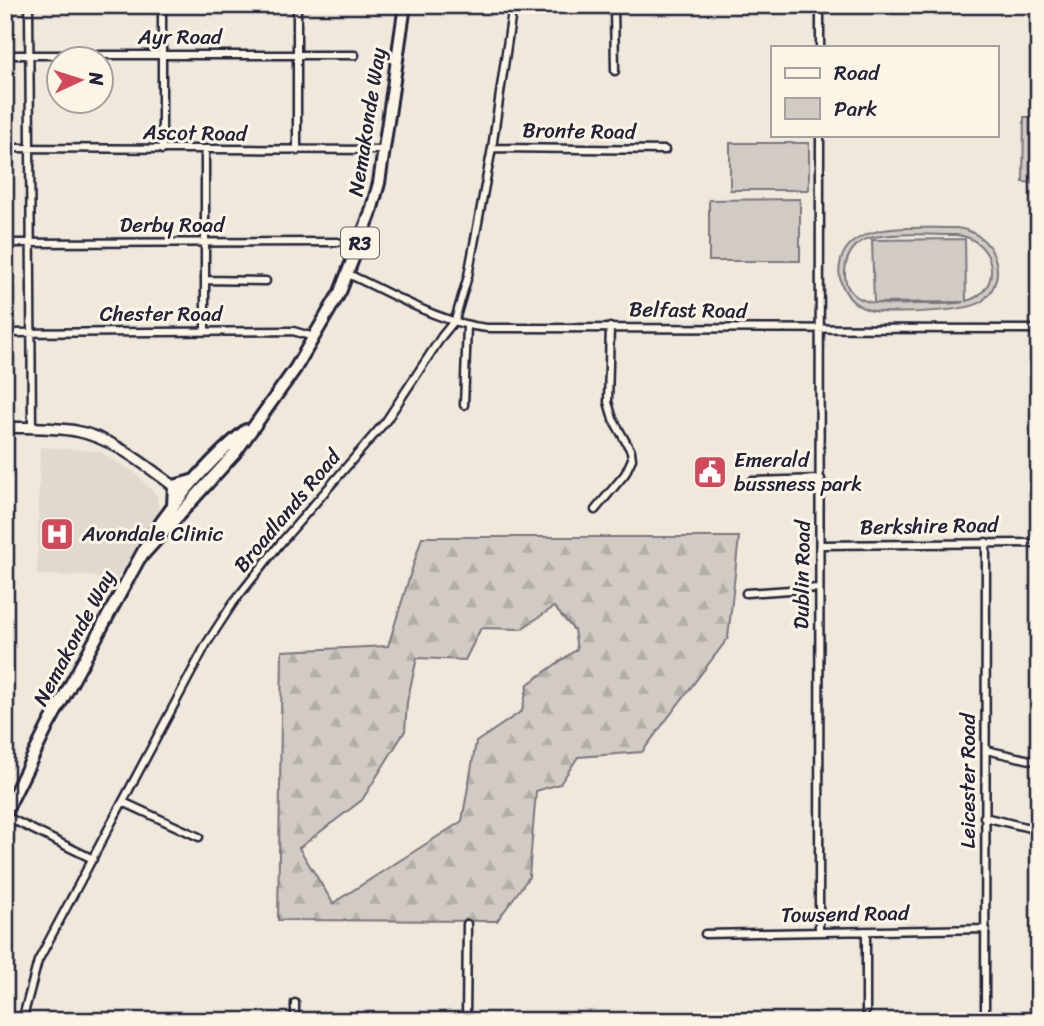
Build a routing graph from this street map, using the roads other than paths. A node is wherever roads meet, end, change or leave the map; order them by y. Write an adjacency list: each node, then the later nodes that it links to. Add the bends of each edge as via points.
1 (29, 5): 11 (street)
2 (162, 5): 9 (street)
3 (297, 5): 12 (street)
4 (405, 5): 21 (highway, Nemakonde Way / R3)
5 (513, 5): 18 (street, Broadlands Road)
6 (614, 5): 14 (street)
7 (820, 5): 8 (street)
8 (820, 46)
9 (162, 54): 11 (street, Ayr Road); 12 (street, Ayr Road); 19 (street)
10 (5, 55): 11 (street, Ayr Road)
11 (29, 55): 17 (street)
12 (298, 55): 13 (street, Ayr Road); 23 (street)
13 (355, 55)
14 (615, 71)
15 (820, 136): 34 (street, Dublin Road)
16 (5, 148): 17 (street, Ascot Road)
17 (30, 148): 19 (street, Ascot Road); 26 (street)
18 (492, 148): 22 (street, Bronte Road); 31 (street, Broadlands Road)
19 (162, 150): 20 (street, Ascot Road)
20 (205, 150): 23 (street, Ascot Road); 27 (street)
21 (385, 150): 23 (street, Ascot Road); 28 (highway, Nemakonde Way / R3, via 377,193)
22 (665, 150)
23 (297, 151)
24 (338, 242): 27 (street, Derby Road)
25 (5, 243): 26 (street, Derby Road)
26 (32, 243): 27 (street, Derby Road); 38 (street)
27 (205, 243): 29 (street)
28 (348, 274): 31 (street, Belfast Road); 39 (highway, Nemakonde Way / R3)
29 (205, 280): 30 (street); 36 (street)
30 (267, 281)
31 (455, 320): 32 (street, Belfast Road); 60 (street, Broadlands Road, via 386,421 233,603 187,678)
32 (467, 326): 33 (street, Belfast Road); 40 (street)
33 (610, 327): 34 (street, Belfast Road); 51 (street, via 608,402 632,459)
34 (819, 328): 35 (street, Belfast Road); 45 (street, Dublin Road)
35 (1039, 329)
36 (205, 330): 38 (street, Chester Road); 39 (street, Chester Road, via 293,331)
37 (5, 333): 38 (street, Chester Road)
38 (33, 333): 43 (street)
39 (315, 338): 41 (highway, Nemakonde Way / R3)
40 (464, 405)
41 (254, 424): 44 (highway, Nemakonde Way / R3); 49 (highway, Nemakonde Way / R3)
42 (5, 428): 43 (main road)
43 (32, 428): 47 (main road, via 93,436 133,456)
44 (195, 480): 47 (highway); 48 (highway, Nemakonde Way / R3)
45 (821, 480): 46 (street); 54 (street, Dublin Road)
46 (752, 481)
47 (174, 485): 48 (main road); 50 (highway)
48 (184, 493): 49 (main road); 50 (highway, Nemakonde Way / R3)
49 (193, 501): 55 (highway, Nemakonde Way / R3)
50 (173, 506): 55 (highway, Nemakonde Way / R3)
51 (595, 510)
52 (986, 542): 53 (street, Berkshire Road); 54 (street, Berkshire Road); 58 (street, Leicester Road)
53 (1039, 543)
54 (820, 545): 56 (street, Dublin Road)
55 (141, 556): 61 (highway, Nemakonde Way / R3)
56 (819, 588): 57 (street); 69 (street, Dublin Road)
57 (746, 593)
58 (986, 750): 59 (street); 62 (street, Leicester Road)
59 (1039, 762)
60 (123, 802): 64 (street); 65 (street, Broadlands Road)
61 (5, 815): 65 (street)
62 (984, 817): 63 (street); 67 (street, Leicester Road)
63 (1038, 830)
64 (199, 836)
65 (93, 859): 73 (street, Broadlands Road, via 38,961)
66 (467, 923): 75 (street)
67 (986, 929): 68 (street, Towsend Road); 76 (street, Leicester Road)
68 (866, 931): 69 (street, Towsend Road); 72 (street)
69 (819, 932): 70 (street, Towsend Road)
70 (705, 934)
71 (295, 1003): 74 (street)
72 (866, 1011)
73 (22, 1021)
74 (295, 1021)
75 (466, 1021)
76 (985, 1021)

